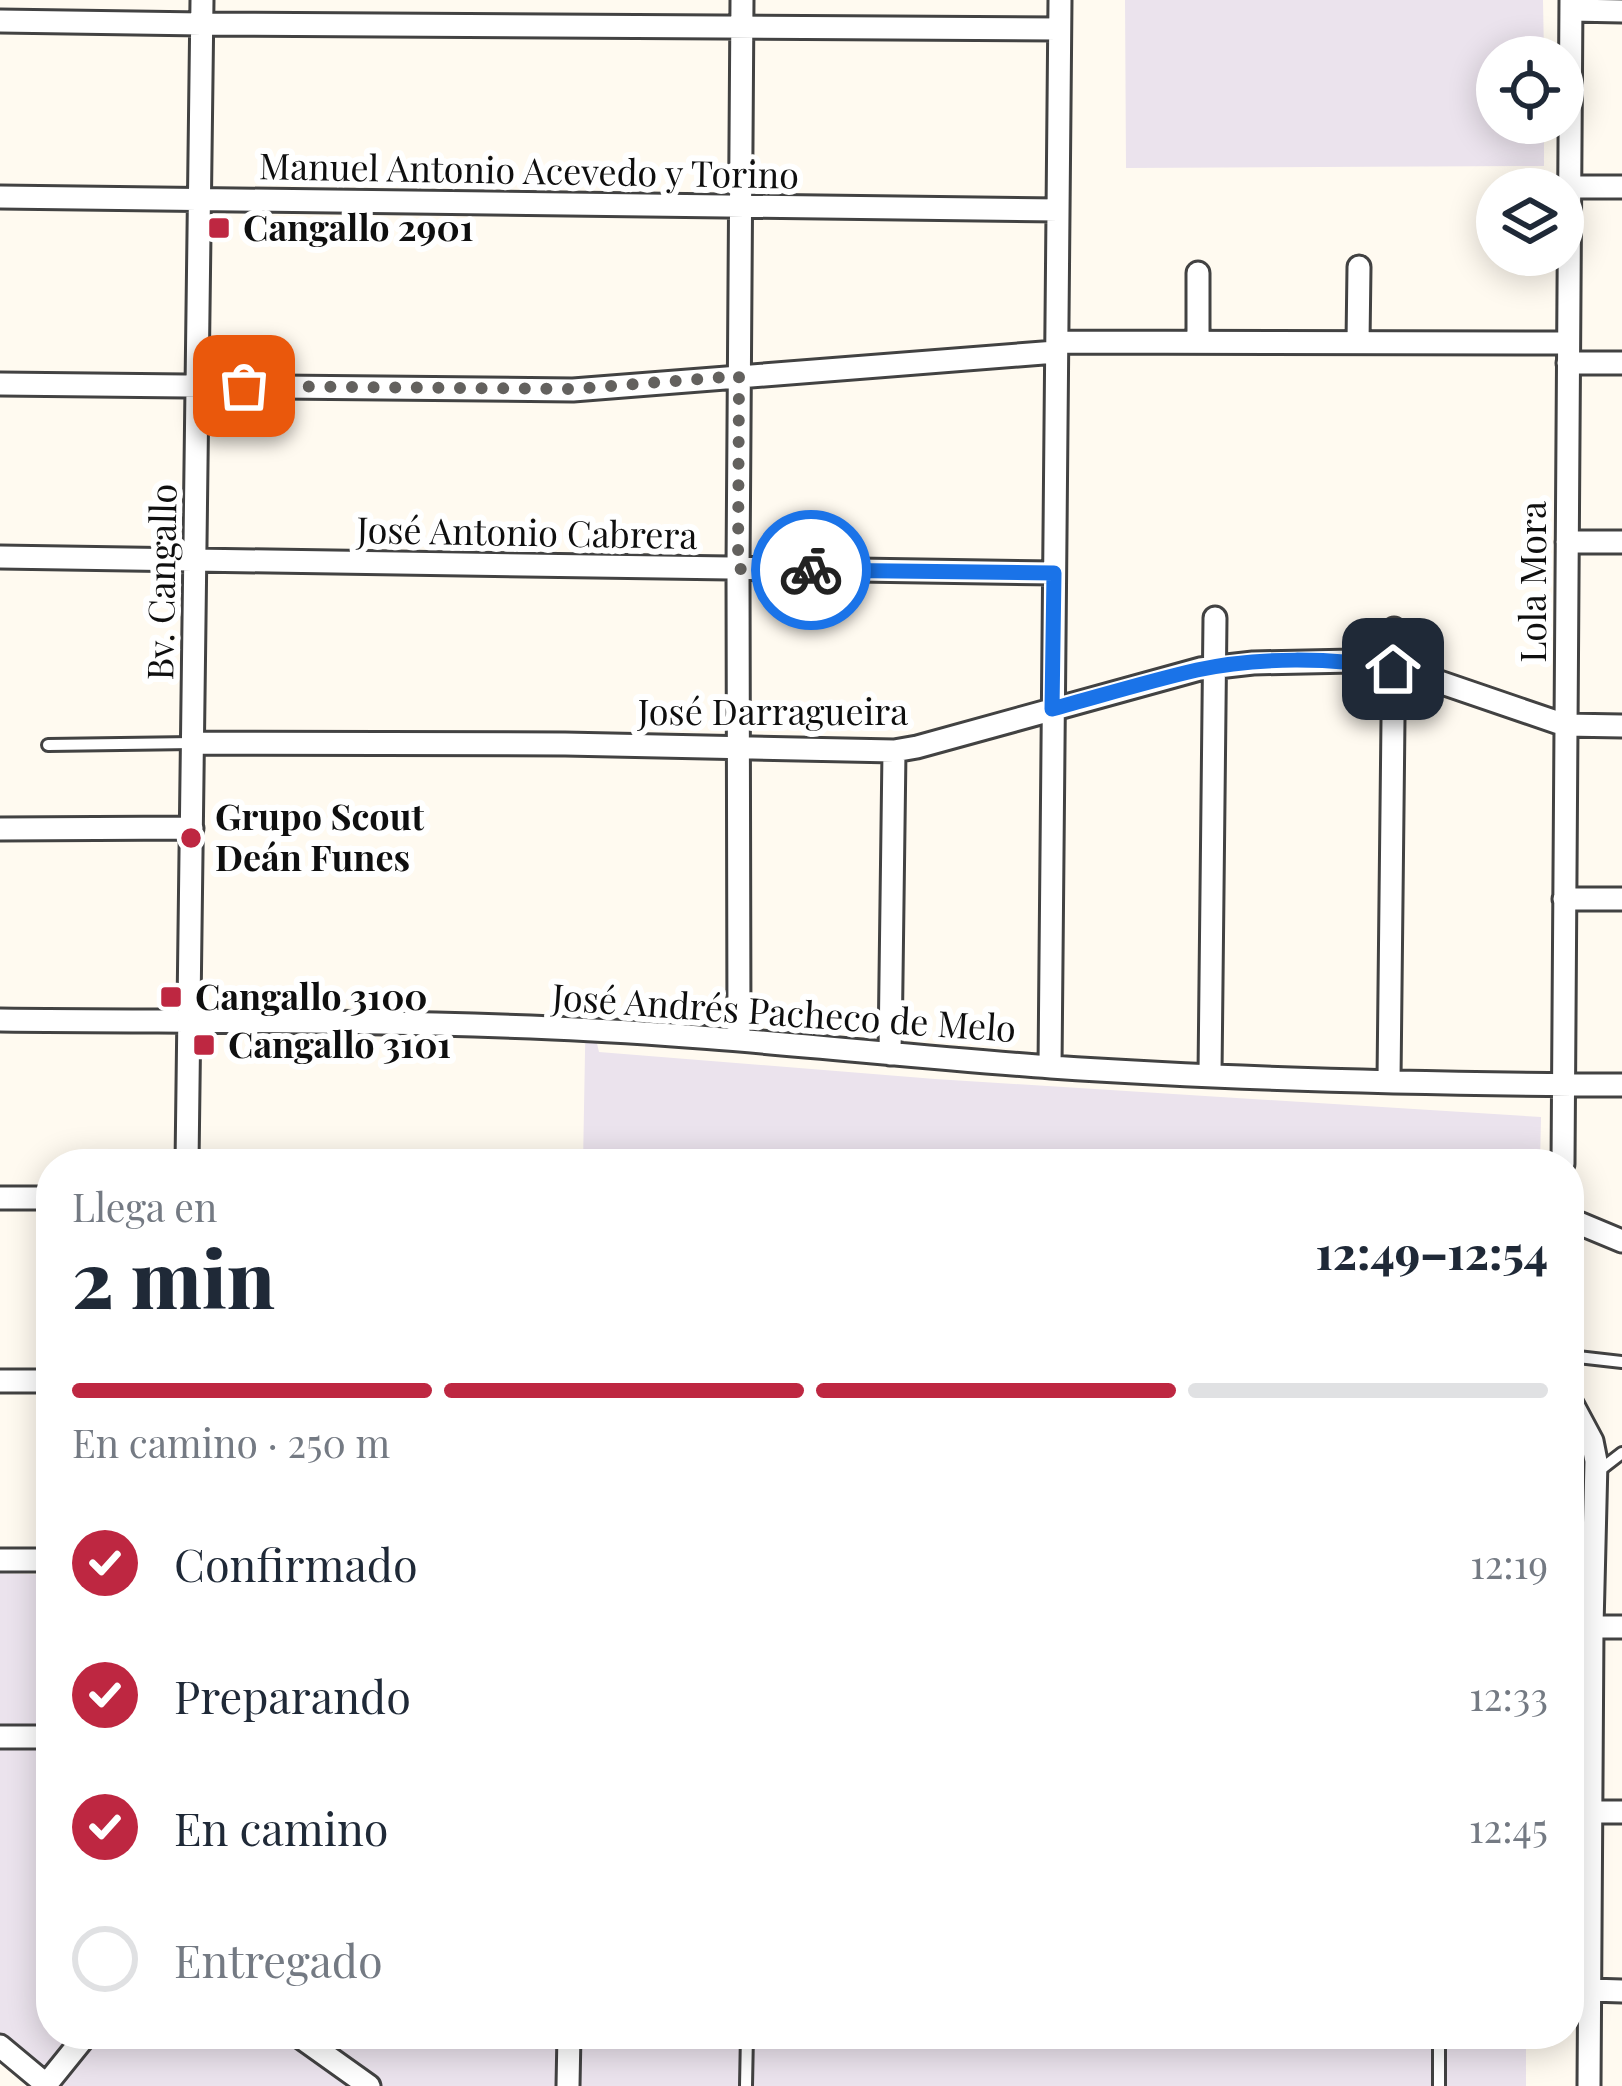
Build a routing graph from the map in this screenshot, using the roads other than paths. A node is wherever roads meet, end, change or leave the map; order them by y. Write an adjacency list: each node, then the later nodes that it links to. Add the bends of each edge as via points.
1 (202, 0): 7 (street, Bv. Cangallo)
2 (742, 0): 8 (street)
3 (1060, 0): 9 (street)
4 (1571, 5): 5 (street); 10 (street, Lola Mora)
5 (1622, 11)
6 (0, 21): 7 (street)
7 (202, 24): 8 (street); 14 (street, Bv. Cangallo)
8 (742, 27): 9 (street); 15 (street)
9 (1059, 29): 16 (street)
10 (1569, 168)
11 (1584, 187): 12 (street)
12 (1622, 187)
13 (0, 197): 14 (street, Manuel Antonio Acevedo y Torino)
14 (200, 201): 15 (street, Manuel Antonio Acevedo y Torino); 27 (street, Bv. Cangallo)
15 (740, 206): 16 (street, Manuel Antonio Acevedo y Torino); 25 (street)
16 (1058, 210): 22 (street)
17 (1359, 267): 21 (street)
18 (1198, 273): 20 (street)
19 (1568, 276): 23 (street, Lola Mora)
20 (1198, 341): 21 (street); 22 (street)
21 (1358, 342): 23 (street)
22 (1056, 347): 25 (street); 33 (street)
23 (1568, 353): 24 (street); 28 (street, Lola Mora)
24 (1622, 363)
25 (739, 376): 27 (street, via 572,389); 32 (street)
26 (0, 384): 27 (street)
27 (197, 386): 31 (street, Bv. Cangallo)
28 (1567, 542): 29 (street); 39 (street, Lola Mora)
29 (1622, 542)
30 (0, 557): 31 (street, José Antonio Cabrera)
31 (195, 561): 32 (street, José Antonio Cabrera); 41 (street, Bv. Cangallo)
32 (738, 569): 33 (street, José Antonio Cabrera); 43 (street)
33 (1054, 573): 38 (street)
34 (1215, 618): 36 (street)
35 (1394, 628): 37 (street)
36 (1214, 668): 37 (street, José Darragueira, via 1353,661); 38 (street, José Darragueira); 54 (street)
37 (1393, 669): 39 (street, José Darragueira); 55 (street)
38 (1052, 709): 44 (street, José Darragueira); 53 (street)
39 (1565, 725): 40 (street, José Darragueira); 47 (street, Lola Mora)
40 (1622, 726)
41 (193, 743): 42 (lane); 43 (street, José Darragueira); 45 (street, Bv. Cangallo)
42 (48, 745)
43 (738, 748): 44 (street, José Darragueira); 51 (street)
44 (893, 751): 52 (street)
45 (192, 828): 46 (street); 50 (street, Bv. Cangallo)
46 (0, 829)
47 (1564, 899): 48 (street); 56 (street, Lola Mora)
48 (1622, 899)
49 (0, 1020): 50 (street, José Andrés Pacheco de Melo)
50 (190, 1022): 51 (street, José Andrés Pacheco de Melo); 58 (street, Bv. Cangallo)
51 (739, 1038): 52 (street, José Andrés Pacheco de Melo)
52 (890, 1054): 53 (street, José Andrés Pacheco de Melo)
53 (1050, 1067): 54 (street, José Andrés Pacheco de Melo)
54 (1210, 1074): 55 (street, José Andrés Pacheco de Melo)
55 (1389, 1081): 56 (street, José Andrés Pacheco de Melo)
56 (1563, 1085): 57 (street, José Andrés Pacheco de Melo); 59 (street, Lola Mora)
57 (1622, 1085)
58 (188, 1149)
59 (1563, 1149)
60 (0, 1198): 61 (street)
61 (36, 1198)
62 (1584, 1225): 63 (street)
63 (1622, 1241)
64 (1584, 1358): 65 (lane)
65 (1622, 1362)
66 (0, 1381): 67 (street)
67 (36, 1381)
68 (1584, 1426): 70 (street)
69 (1622, 1454): 70 (lane)
70 (1596, 1474): 73 (street)
71 (0, 1560): 72 (street)
72 (36, 1561)
73 (1592, 1627): 74 (street); 77 (street)
74 (1622, 1627)
75 (0, 1737): 76 (street)
76 (36, 1737)
77 (1591, 1812): 78 (street); 79 (street)
78 (1622, 1812)
79 (1590, 1990): 80 (street); 92 (street)
80 (1622, 1991)
81 (0, 2047): 87 (street)
82 (75, 2049): 87 (street)
83 (317, 2049): 88 (street)
84 (569, 2049): 89 (street)
85 (747, 2049): 90 (lane)
86 (1439, 2049): 91 (lane)
87 (46, 2085)
88 (369, 2086)
89 (568, 2086)
90 (746, 2086)
91 (1439, 2086)
92 (1589, 2086)

